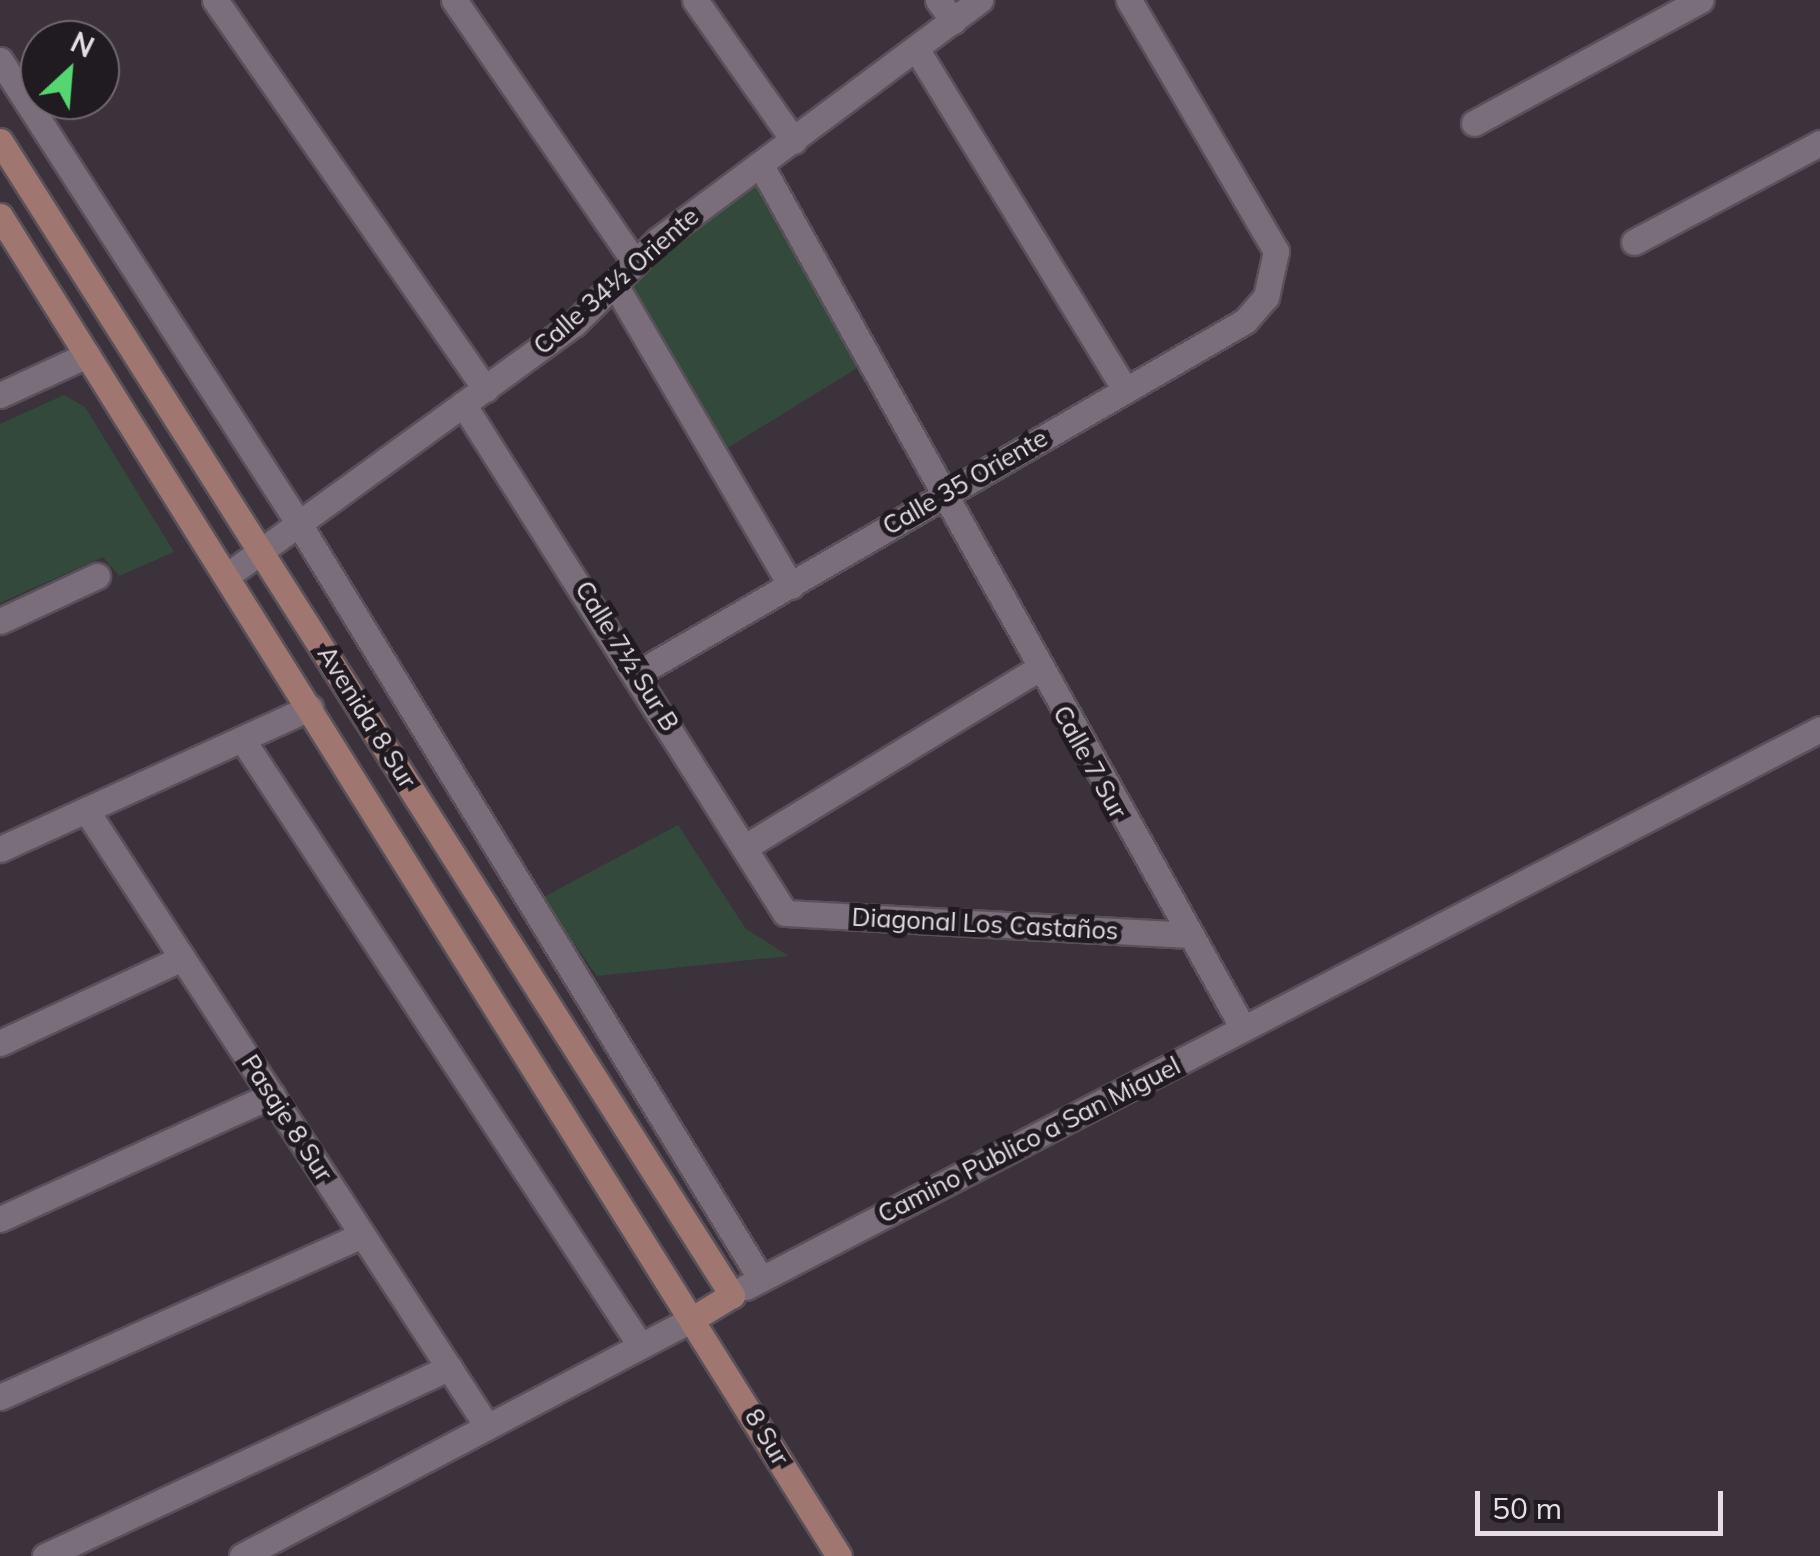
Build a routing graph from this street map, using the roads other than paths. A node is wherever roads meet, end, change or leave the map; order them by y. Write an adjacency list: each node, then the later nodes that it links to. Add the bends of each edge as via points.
1 (214, 0): 20 (street)
2 (454, 0): 17 (street)
3 (695, 0): 12 (street)
4 (980, 0): 7 (street, Calle 34½ Oriente)
5 (1130, 0): 21 (street, Calle 35 Oriente, via 1276,251 1276,276 1245,322)
6 (1700, 0): 10 (street)
7 (949, 7): 8 (street, Calle 34½ Oriente)
8 (917, 50): 12 (street, Calle 34½ Oriente); 21 (street)
9 (0, 60): 25 (street)
10 (1474, 123)
11 (0, 142): 26 (street, Avenida 8 Sur)
12 (794, 142): 14 (street, Calle 34½ Oriente)
13 (1820, 143): 16 (street)
14 (760, 164): 17 (street, Calle 34½ Oriente); 24 (street, Calle 7 Sur)
15 (0, 216): 19 (street, Avenida 8 Sur)
16 (1634, 242)
17 (636, 262): 18 (street, Calle 34½ Oriente)
18 (614, 283): 20 (street, Calle 34½ Oriente); 29 (street)
19 (88, 355): 22 (street); 27 (street, Avenida 8 Sur)
20 (484, 388): 23 (street, Calle 34½ Oriente)
21 (1125, 389): 24 (street, Calle 35 Oriente)
22 (0, 395)
23 (463, 404): 25 (street, Calle 34½ Oriente); 32 (street, Calle 7½ Sur B)
24 (945, 492): 29 (street, Calle 35 Oriente); 31 (street, Calle 7 Sur)
25 (298, 524): 26 (street, Calle 34½ Oriente); 47 (street)
26 (262, 550): 27 (street, Calle 34½ Oriente); 48 (street, Avenida 8 Sur)
27 (228, 575): 33 (street, Avenida 8 Sur)
28 (96, 576): 30 (street)
29 (791, 586): 32 (street, Calle 35 Oriente)
30 (0, 621)
31 (1038, 669): 37 (street); 40 (street, Calle 7 Sur)
32 (640, 672): 37 (street, Calle 7½ Sur B)
33 (310, 708): 35 (street); 49 (street, Avenida 8 Sur)
34 (1820, 729): 42 (street, Camino Publico a San Miguel)
35 (242, 739): 36 (street); 50 (street)
36 (86, 810): 38 (street); 41 (street, Pasaje 8 Sur)
37 (744, 846): 39 (street, Calle 7½ Sur B)
38 (0, 849)
39 (785, 913): 40 (street, Diagonal Los Castaños)
40 (1186, 935): 42 (street, Calle 7 Sur)
41 (182, 958): 43 (street); 44 (street, Pasaje 8 Sur)
42 (1243, 1028): 47 (street, Camino Publico a San Miguel)
43 (0, 1043)
44 (272, 1095): 45 (street); 46 (street, Pasaje 8 Sur)
45 (0, 1219)
46 (362, 1235): 51 (street, Pasaje 8 Sur); 52 (street)
47 (761, 1279): 48 (street, Camino Publico a San Miguel)
48 (732, 1295): 49 (street, Camino Publico a San Miguel)
49 (694, 1318): 50 (street, Camino Publico a San Miguel); 56 (street, 8 Sur)
50 (640, 1345): 53 (street, Camino Publico a San Miguel)
51 (449, 1368): 53 (street, Pasaje 8 Sur); 54 (street)
52 (0, 1397)
53 (487, 1426): 55 (street, Camino Publico a San Miguel)
54 (46, 1556)
55 (242, 1556)
56 (840, 1556)

